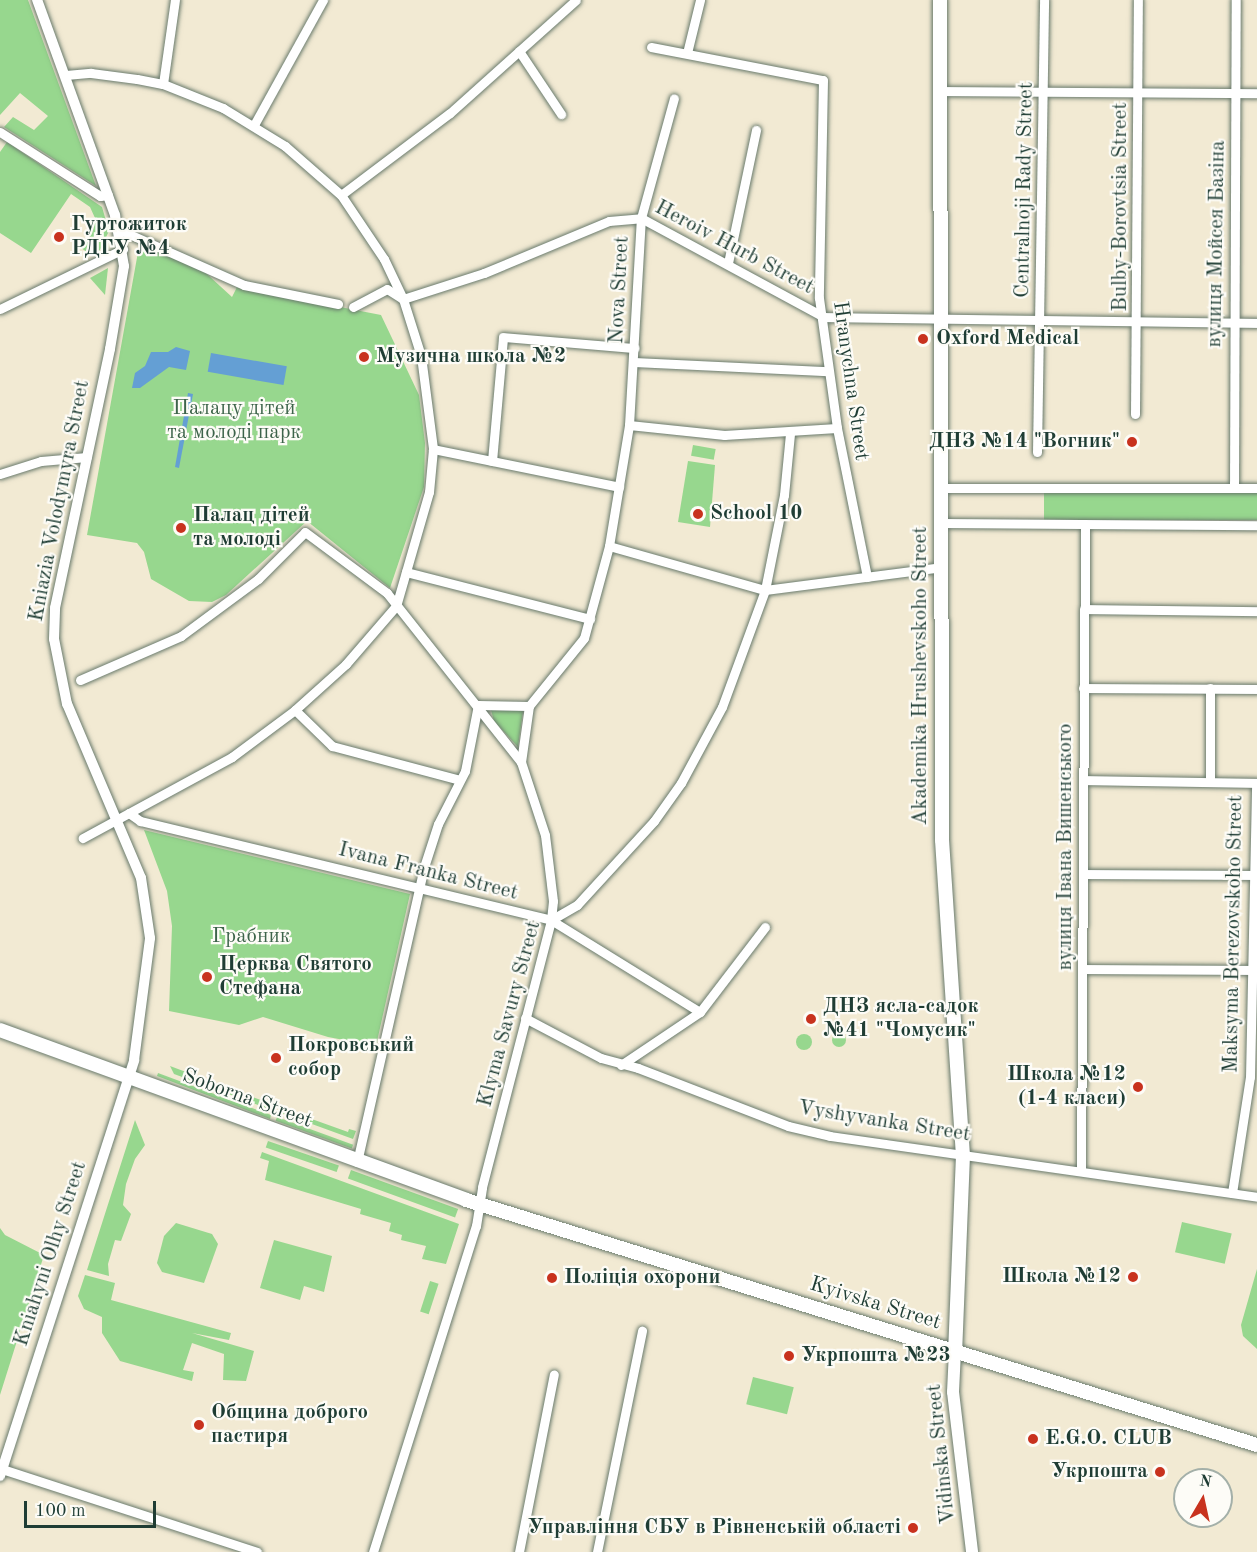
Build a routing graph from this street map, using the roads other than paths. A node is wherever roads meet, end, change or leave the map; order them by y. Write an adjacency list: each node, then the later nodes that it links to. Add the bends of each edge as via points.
1 (38, 0): 13 (street, Kniazia Volodymyra Street)
2 (175, 0): 14 (street)
3 (323, 0): 22 (street)
4 (576, 0): 11 (street)
5 (699, 0): 12 (street)
6 (940, 0): 15 (main road, Akademika Hrushevskoho Street)
7 (1044, 0): 16 (street, Centralnoji Rady Street)
8 (1138, 0): 17 (street, Bulby-Borovtsia Street)
9 (1236, 0): 18 (street, вулиця Мойсея Базіна)
10 (651, 47): 12 (street)
11 (519, 51): 21 (street); 26 (street, via 450,113)
12 (687, 53): 35 (street, Hranychna Street, via 823,80 819,298)
13 (66, 75): 14 (street, via 91,73); 25 (street, Kniazia Volodymyra Street)
14 (163, 84): 22 (street)
15 (940, 91): 16 (street); 37 (main road, Akademika Hrushevskoho Street)
16 (1044, 92): 17 (street); 38 (street, Centralnoji Rady Street)
17 (1140, 92): 18 (street); 36 (street, Bulby-Borovtsia Street)
18 (1237, 93): 19 (street); 39 (street, вулиця Мойсея Базіна)
19 (1257, 93)
20 (674, 98): 27 (street, Nova Street)
21 (561, 114)
22 (254, 125): 26 (street, via 315,170)
23 (756, 130): 30 (street)
24 (0, 132): 25 (street, via 100,196)
25 (108, 195): 28 (street, Kniazia Volodymyra Street)
26 (341, 195): 31 (street, via 384,259)
27 (641, 218): 30 (street, Heroiv Hurb Street); 31 (street, Heroiv Hurb Street, via 609,221 484,273); 41 (street, Nova Street)
28 (120, 230): 29 (street, Kniazia Volodymyra Street); 32 (street, via 244,285)
29 (123, 249): 34 (street); 50 (street, Kniazia Volodymyra Street, via 121,289)
30 (728, 263): 35 (street, Heroiv Hurb Street)
31 (403, 299): 33 (street, Heroiv Hurb Street, via 387,289); 48 (street, via 421,356)
32 (338, 304)
33 (353, 307)
34 (0, 309)
35 (824, 317): 37 (street, Heroiv Hurb Street); 43 (street, Hranychna Street)
36 (1138, 318): 38 (street, Heroiv Hurb Street); 39 (street, Heroiv Hurb Street); 44 (street, Bulby-Borovtsia Street)
37 (941, 321): 38 (street, Heroiv Hurb Street); 54 (main road, Akademika Hrushevskoho Street)
38 (1041, 321): 49 (street, Centralnoji Rady Street)
39 (1234, 323): 40 (street, Heroiv Hurb Street); 55 (street, вулиця Мойсея Базіна)
40 (1257, 323)
41 (635, 348): 42 (street, Nova Street); 51 (street, via 503,337)
42 (634, 362): 43 (street); 45 (street, Nova Street)
43 (828, 371): 46 (street, Hranychna Street)
44 (1136, 414)
45 (629, 425): 47 (street, via 724,435); 53 (street, Nova Street)
46 (837, 428): 47 (street); 63 (street, Hranychna Street)
47 (789, 434): 64 (street, Klyma Savury Street, via 784,495)
48 (433, 449): 51 (street); 62 (street, via 429,492)
49 (1037, 452)
50 (87, 458): 52 (street, via 41,461); 82 (street, Kniazia Volodymyra Street, via 55,608 54,639 67,704)
51 (492, 461): 53 (street)
52 (0, 474)
53 (619, 487): 60 (street, Nova Street)
54 (942, 488): 55 (street); 57 (main road, Akademika Hrushevskoho Street)
55 (1234, 488): 56 (street)
56 (1257, 488)
57 (941, 524): 58 (street); 61 (main road, Akademika Hrushevskoho Street)
58 (1085, 524): 59 (street); 66 (street, вулиця Івана Вишенського)
59 (1257, 525)
60 (609, 546): 64 (street); 68 (street, Nova Street)
61 (941, 567): 63 (street); 96 (main road, Akademika Hrushevskoho Street, via 944,879)
62 (406, 572): 65 (street); 68 (street)
63 (867, 576): 64 (street)
64 (765, 590): 87 (street, Klyma Savury Street, via 733,682 681,783 654,821 602,880 577,904)
65 (396, 606): 69 (street, via 360,569 305,532 258,579 181,636); 73 (street); 75 (street, via 345,664)
66 (1084, 609): 67 (street); 70 (street, вулиця Івана Вишенського)
67 (1257, 611)
68 (590, 619): 74 (street, Nova Street, via 584,638)
69 (80, 680)
70 (1083, 688): 71 (street); 78 (street, вулиця Івана Вишенського)
71 (1210, 688): 72 (street); 79 (street)
72 (1257, 689)
73 (478, 705): 74 (street); 76 (street); 77 (street, via 470,754)
74 (529, 706): 76 (street)
75 (295, 710): 77 (street, via 332,746); 81 (street, via 232,757)
76 (521, 762): 87 (street, via 545,835 553,901)
77 (460, 780): 86 (street, via 431,842)
78 (1084, 780): 79 (street); 84 (street, вулиця Івана Вишенського)
79 (1210, 781): 80 (street)
80 (1256, 783): 85 (street, Maksyma Berezovskoho Street)
81 (129, 813): 82 (street); 86 (street, Ivana Franka Street, via 140,821)
82 (115, 819): 83 (street); 95 (street, Kniazia Volodymyra Street, via 141,878 150,924 143,1005)
83 (83, 838)
84 (1083, 874): 85 (street); 89 (street, вулиця Івана Вишенського)
85 (1255, 875): 90 (street, Maksyma Berezovskoho Street)
86 (419, 888): 87 (street, Ivana Franka Street); 97 (street)
87 (551, 920): 91 (street, Ivana Franka Street); 92 (street, Klyma Savury Street)
88 (765, 927): 91 (street)
89 (1083, 969): 90 (street); 98 (street, вулиця Івана Вишенського)
90 (1255, 970): 99 (street, Maksyma Berezovskoho Street, via 1250,1077)
91 (700, 1012): 94 (street)
92 (525, 1018): 94 (street, Vyshyvanka Street); 101 (street, Klyma Savury Street)
93 (0, 1030): 95 (main road, Soborna Street)
94 (621, 1065): 96 (street, Vyshyvanka Street, via 788,1126)
95 (128, 1078): 97 (main road, Soborna Street); 106 (street, Kniahyni Olhy Street)
96 (963, 1155): 98 (street, Vyshyvanka Street); 103 (main road, Akademika Hrushevskoho Street)
97 (357, 1162): 101 (main road, Soborna Street)
98 (1081, 1169): 99 (street, Vyshyvanka Street)
99 (1233, 1193): 100 (street, Vyshyvanka Street)
100 (1257, 1197)
101 (480, 1205): 103 (main road, Kyivska Street); 108 (street, Klyma Savury Street)
102 (642, 1331): 110 (street)
103 (955, 1351): 105 (main road, Kyivska Street); 111 (main road, Vidinska Street, via 952,1392)
104 (554, 1374): 109 (street)
105 (1257, 1445)
106 (1, 1472): 107 (street)
107 (257, 1552)
108 (373, 1552)
109 (519, 1552)
110 (597, 1552)
111 (972, 1552)

